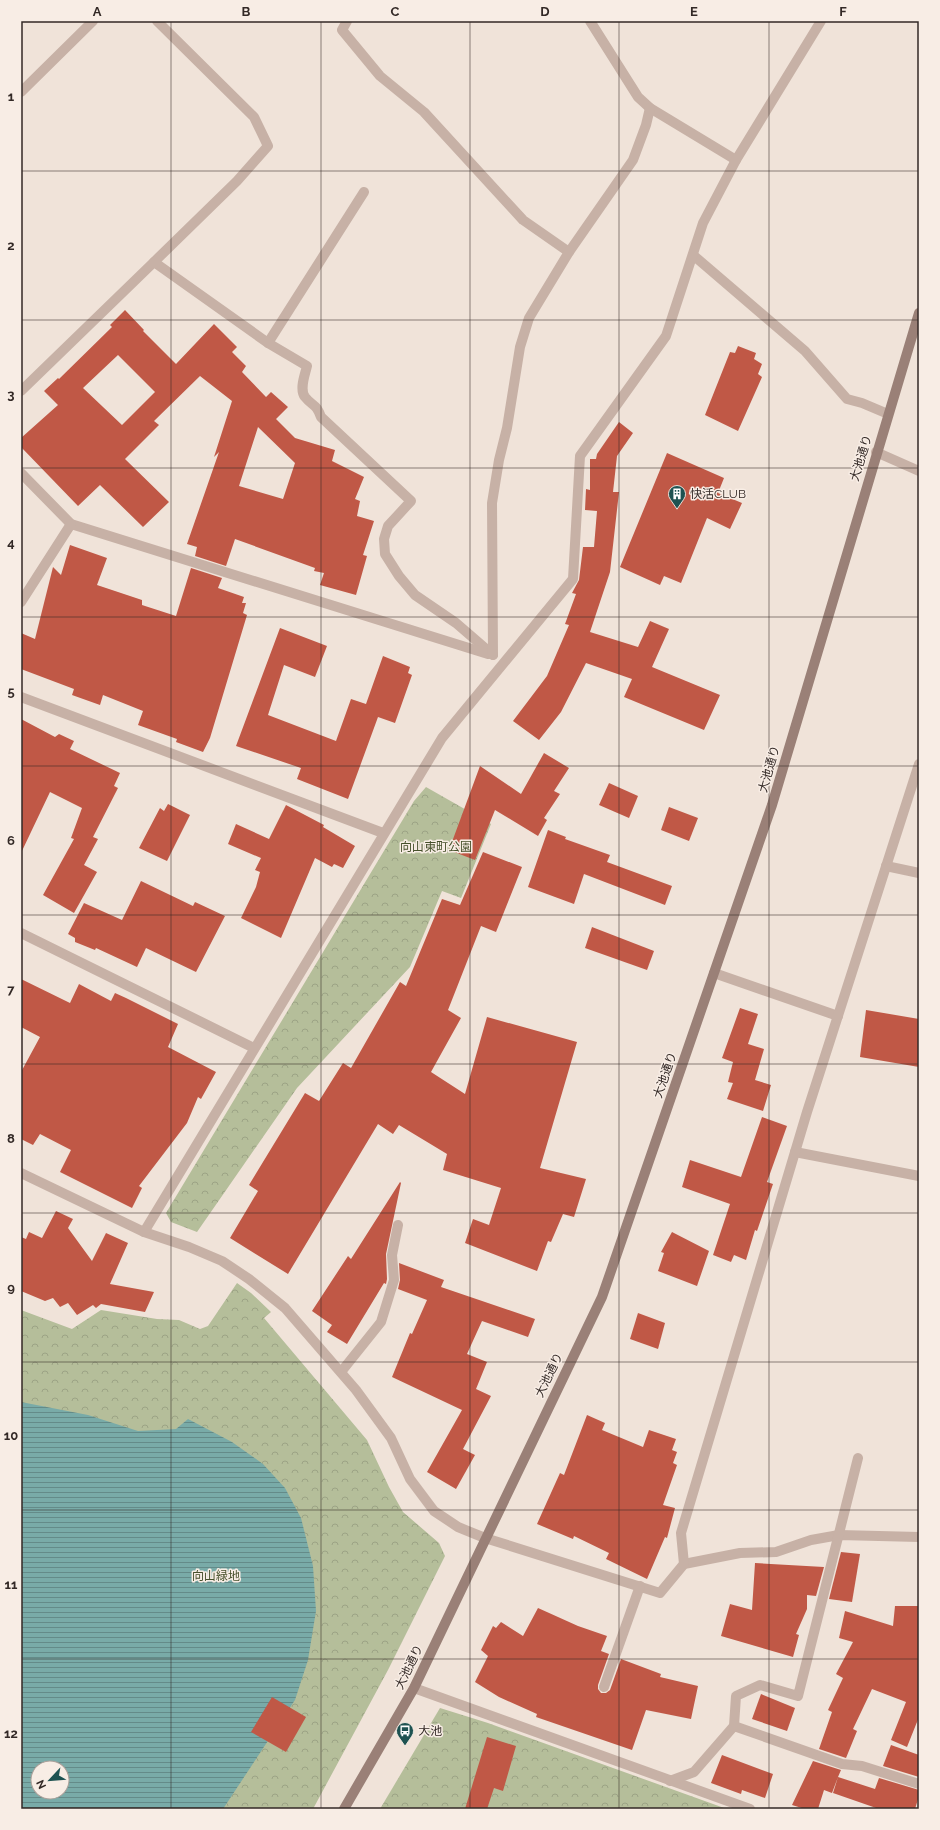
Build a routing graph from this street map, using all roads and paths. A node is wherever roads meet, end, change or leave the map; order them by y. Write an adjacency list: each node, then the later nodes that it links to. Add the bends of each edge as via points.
1 (93, 21): 6 (street)
2 (157, 21): 12 (street, via 254,117 268,146 237,181)
3 (347, 21): 10 (street, via 342,30 380,76 424,112 523,220)
4 (590, 21): 7 (street, via 638,97)
5 (821, 21): 8 (street)
6 (21, 92)
7 (650, 108): 8 (street); 10 (street, via 633,160)
8 (736, 160): 11 (street, via 704,223)
9 (364, 192): 14 (street)
10 (569, 252): 22 (street, via 529,318 520,347 508,428 499,460 492,503)
11 (693, 255): 16 (street, via 805,351 846,399); 23 (street, via 666,336 580,456 573,579)
12 (154, 262): 14 (street); 15 (street)
13 (919, 312): 16 (street, 大池通り)
14 (268, 343): 22 (street, via 307,366 302,387 305,397 318,408 321,417 411,501 388,526 384,539 385,554 399,576 415,595 456,623)
15 (21, 391)
16 (888, 414): 17 (street, 大池通り)
17 (876, 452): 18 (street); 30 (street, 大池通り, via 772,805)
18 (919, 471)
19 (21, 473): 20 (street)
20 (71, 524): 21 (street); 22 (street)
21 (21, 602)
22 (493, 655): 23 (street)
23 (494, 674): 26 (street, via 442,738)
24 (21, 697): 26 (street)
25 (919, 764): 27 (street)
26 (383, 833): 32 (street)
27 (886, 866): 28 (street); 31 (street)
28 (919, 873)
29 (21, 933): 32 (street)
30 (714, 973): 31 (street); 42 (street, 大池通り, via 602,1297)
31 (838, 1016): 33 (street)
32 (254, 1048): 37 (street)
33 (795, 1152): 35 (street); 43 (street, via 681,1532)
34 (21, 1173): 37 (street)
35 (919, 1176)
36 (398, 1225): 38 (street, via 392,1254 394,1280 381,1322)
37 (144, 1232): 38 (street, via 222,1261 249,1279 285,1308)
38 (341, 1372): 42 (street, via 391,1438 410,1479 434,1511 458,1527)
39 (858, 1458): 40 (street)
40 (839, 1535): 41 (street); 43 (street, via 811,1540 776,1552 740,1553); 47 (street, via 798,1696 760,1685 736,1696)
41 (919, 1537)
42 (485, 1538): 44 (street); 46 (street, 大池通り)
43 (684, 1564): 44 (street, via 660,1593)
44 (640, 1586): 45 (street)
45 (604, 1687)
46 (414, 1688): 48 (street); 50 (street, 大池通り)
47 (734, 1726): 48 (street, via 694,1772); 49 (street, via 842,1764 862,1766)
48 (670, 1781): 51 (street)
49 (919, 1784)
50 (344, 1809)
51 (750, 1809)

